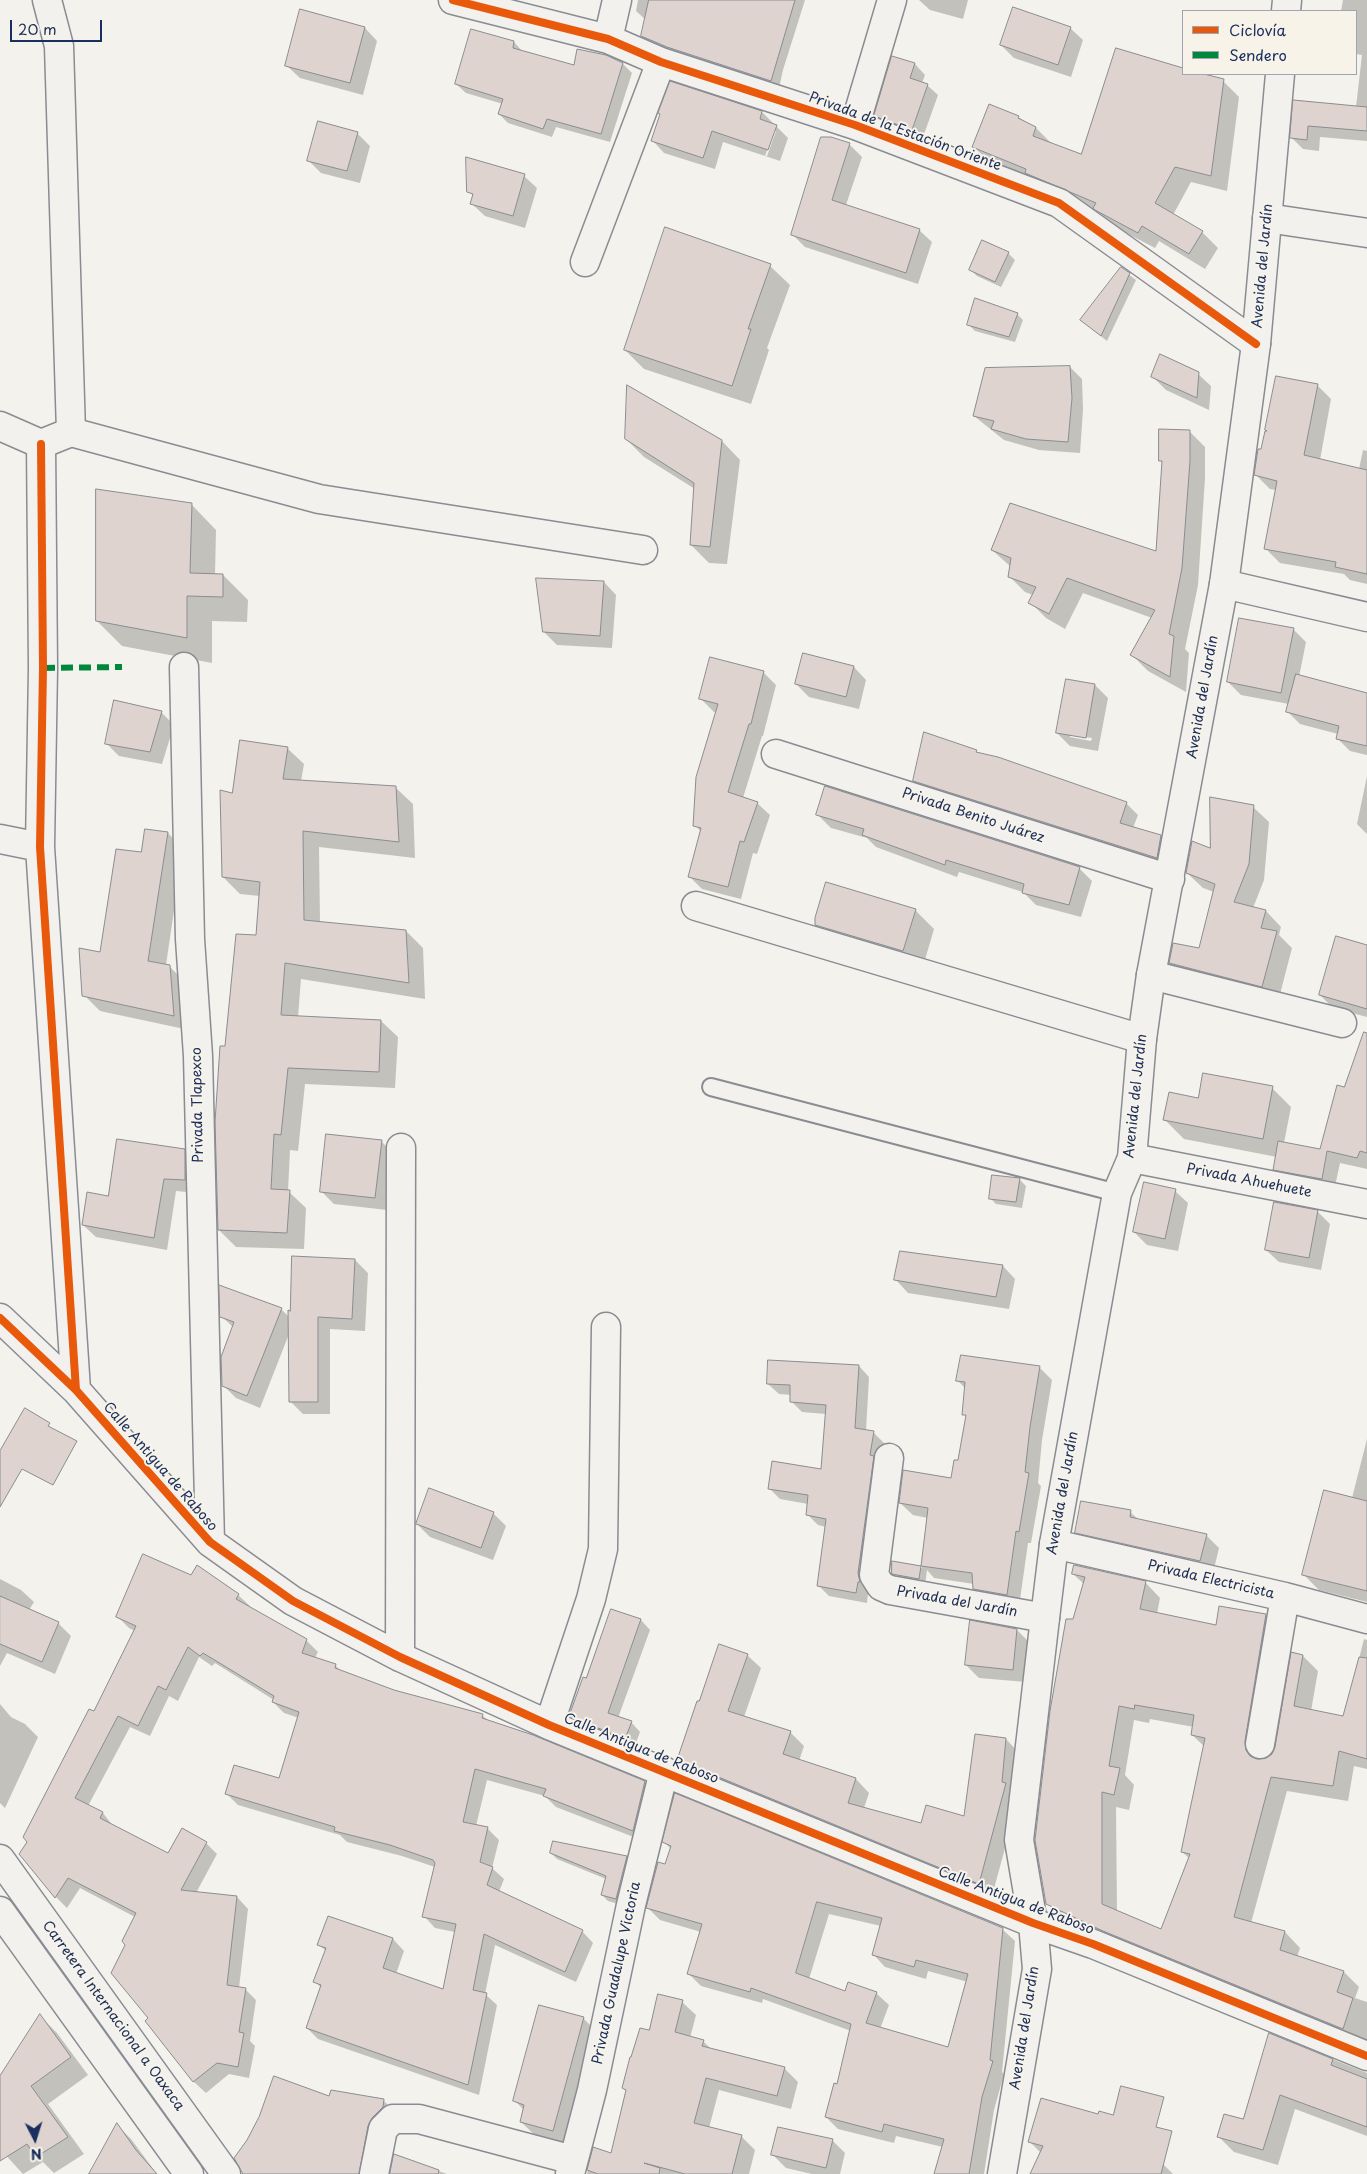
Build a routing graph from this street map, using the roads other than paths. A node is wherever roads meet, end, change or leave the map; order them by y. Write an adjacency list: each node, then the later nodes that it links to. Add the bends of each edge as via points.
1 (47, 0): 14 (street, via 59,46)
2 (453, 0): 5 (street, Privada de la Estación Oriente)
3 (617, 0): 5 (street)
4 (892, 0): 8 (street)
5 (608, 39): 6 (street, Privada de la Estación Oriente)
6 (661, 62): 8 (street, Privada de la Estación Oriente); 11 (street)
7 (1280, 75): 9 (street, Avenida del Jardín)
8 (856, 125): 12 (street, Privada de la Estación Oriente, via 1059,203)
9 (1267, 218): 10 (street); 12 (street, Avenida del Jardín)
10 (1367, 233)
11 (585, 262)
12 (1256, 344): 17 (street, Avenida del Jardín)
13 (0, 426): 15 (street)
14 (71, 432): 15 (street); 16 (street, via 319,499)
15 (41, 444): 22 (street)
16 (643, 550)
17 (1224, 584): 18 (street); 23 (street, Avenida del Jardín)
18 (1367, 617)
19 (184, 667): 37 (street, Privada Tlapexco)
20 (776, 754): 23 (street, Privada Benito Juárez)
21 (0, 839): 22 (street)
22 (40, 847): 35 (street)
23 (1170, 879): 25 (street, Avenida del Jardín)
24 (696, 906): 27 (street)
25 (1151, 975): 26 (street); 27 (street, Avenida del Jardín)
26 (1342, 1023)
27 (1142, 1039): 30 (street, Avenida del Jardín)
28 (711, 1087): 31 (lane)
29 (401, 1148): 42 (street)
30 (1132, 1158): 31 (street, Avenida del Jardín); 32 (street, Privada Ahuehuete)
31 (1117, 1192): 38 (street, Avenida del Jardín)
32 (1367, 1204)
33 (0, 1318): 35 (street, Calle Antigua de Raboso)
34 (606, 1327): 43 (street, via 603,1549 592,1599)
35 (76, 1390): 37 (street, Calle Antigua de Raboso)
36 (889, 1458): 40 (street, Privada del Jardín, via 874,1575 881,1586)
37 (210, 1542): 42 (street, Calle Antigua de Raboso, via 293,1601)
38 (1054, 1544): 39 (street, Privada Electricista); 40 (street, Avenida del Jardín)
39 (1285, 1597): 41 (street, Privada Electricista); 44 (street)
40 (1045, 1618): 48 (street, Avenida del Jardín, via 1019,1840)
41 (1367, 1619)
42 (400, 1657): 43 (street, Calle Antigua de Raboso)
43 (548, 1725): 45 (street, Calle Antigua de Raboso)
44 (1260, 1744)
45 (664, 1771): 48 (street, Calle Antigua de Raboso); 50 (street, Privada Guadalupe Victoria)
46 (0, 1859): 52 (street, Carretera Internacional a Oaxaca)
47 (0, 1911): 51 (street)
48 (1033, 1923): 49 (street, Calle Antigua de Raboso); 54 (street, Avenida del Jardín, via 1037,1969)
49 (1367, 2056)
50 (572, 2167): 53 (street, via 419,2120 393,2119 384,2129)
51 (189, 2174)
52 (226, 2174)
53 (374, 2174)
54 (1002, 2174)

